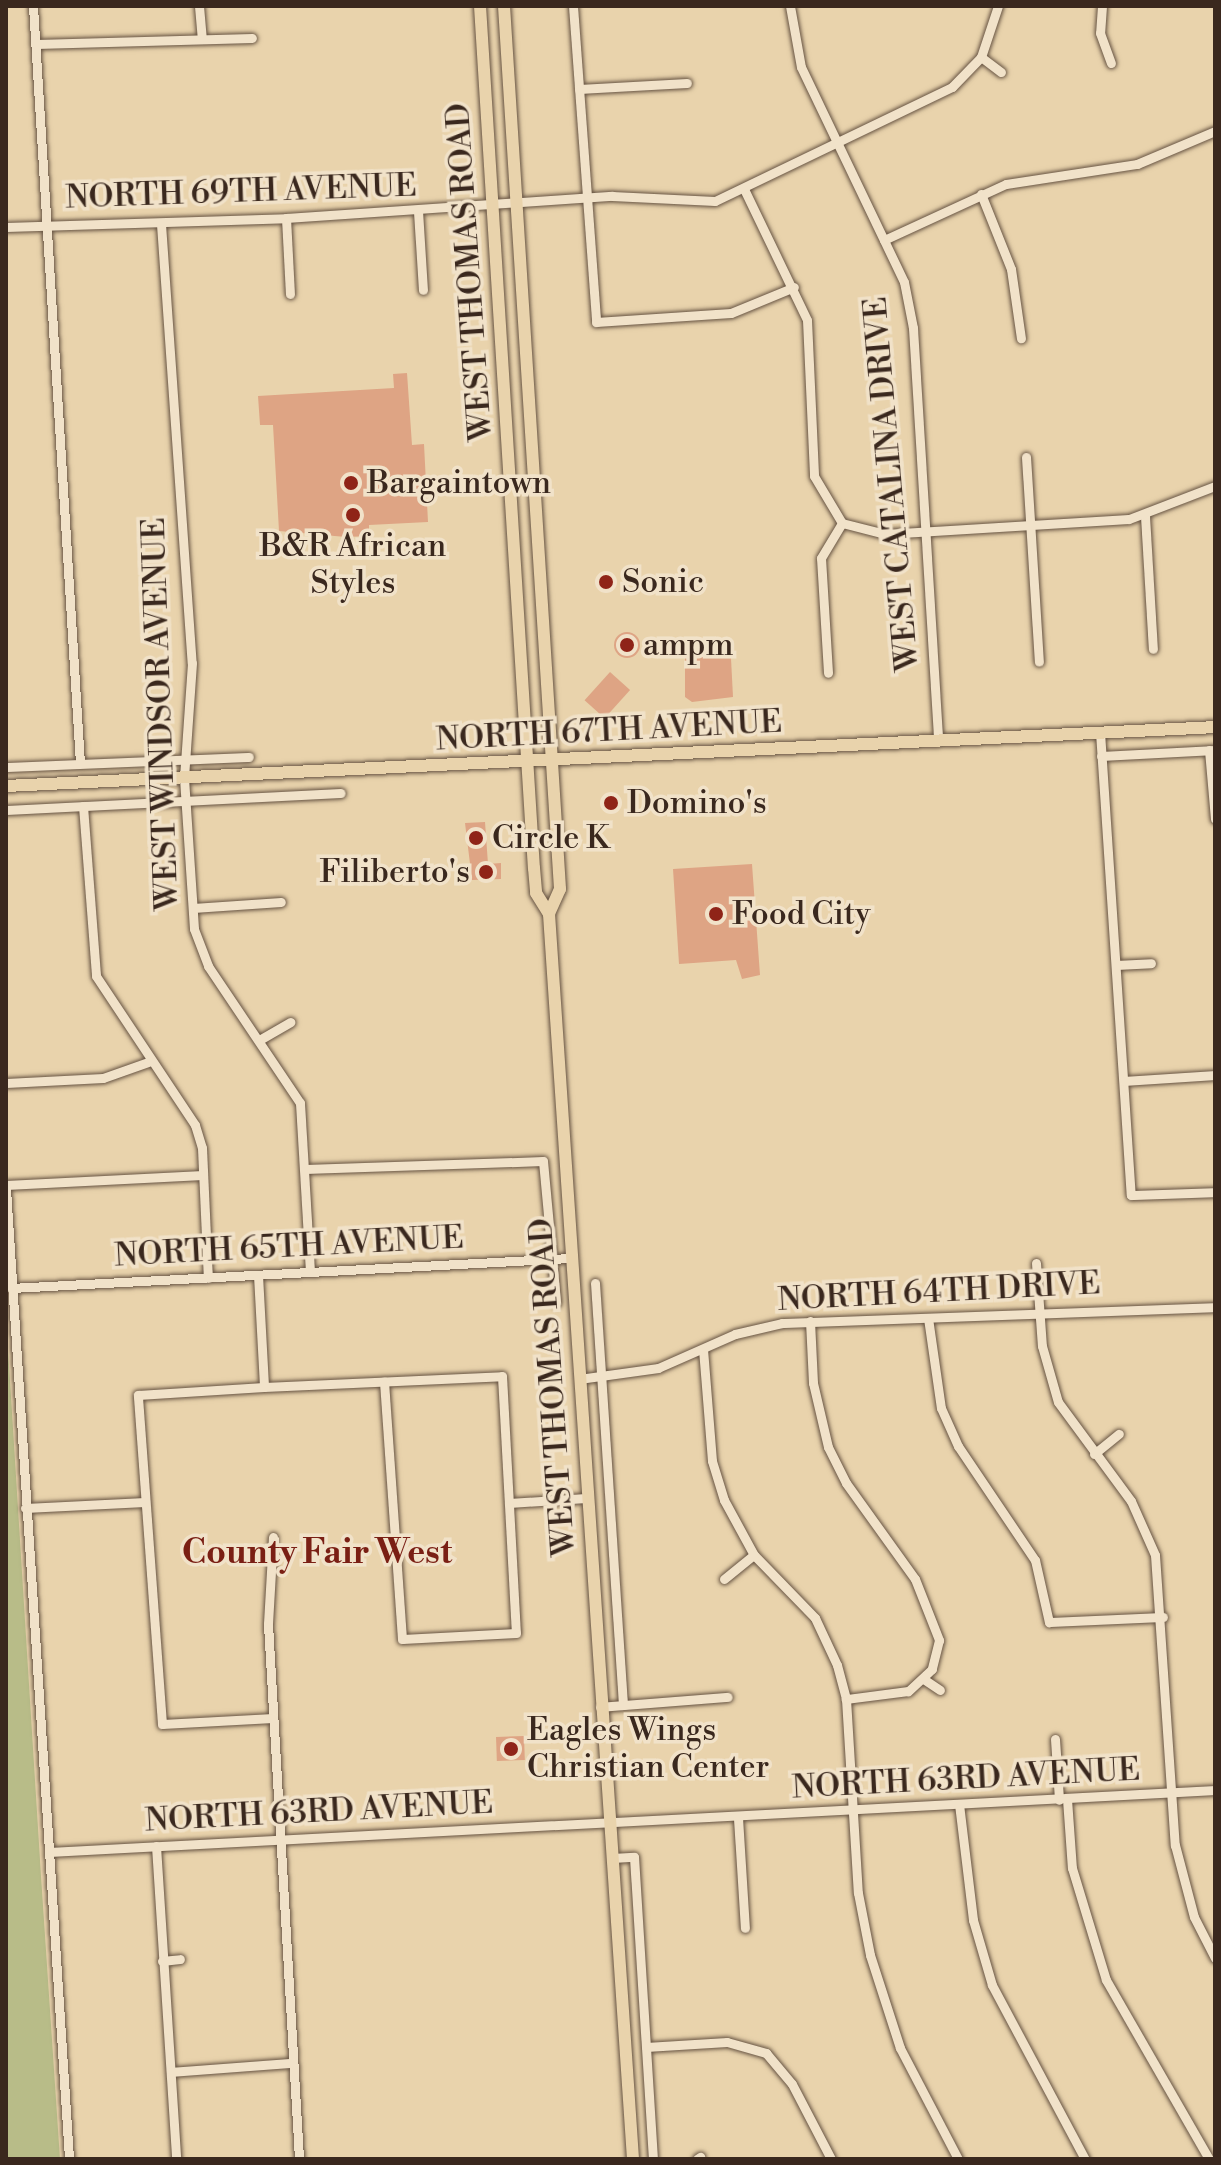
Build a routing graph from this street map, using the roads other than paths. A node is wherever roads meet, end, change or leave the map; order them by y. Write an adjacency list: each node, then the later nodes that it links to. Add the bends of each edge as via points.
1 (33, 6): 11 (street)
2 (199, 6): 10 (street)
3 (480, 6): 19 (main road, WEST THOMAS ROAD)
4 (504, 6): 18 (main road, WEST THOMAS ROAD)
5 (573, 6): 16 (street)
6 (790, 6): 20 (street, WEST CATALINA DRIVE, via 801,67)
7 (998, 6): 12 (street, NORTH 69TH AVENUE)
8 (1102, 6): 13 (street, via 1100,33)
9 (252, 38): 10 (street)
10 (202, 39): 11 (street)
11 (36, 44): 29 (street)
12 (981, 57): 14 (street); 20 (street, NORTH 69TH AVENUE, via 939,95)
13 (1111, 63)
14 (1001, 72)
15 (687, 83): 16 (street)
16 (579, 89): 23 (street)
17 (1215, 131): 22 (street, via 1137,164 1031,177)
18 (512, 134): 19 (main road); 24 (main road, WEST THOMAS ROAD)
19 (488, 135): 25 (main road, WEST THOMAS ROAD)
20 (839, 143): 21 (street, NORTH 69TH AVENUE); 31 (street, WEST CATALINA DRIVE)
21 (744, 189): 23 (street, NORTH 69TH AVENUE, via 692,204); 32 (street)
22 (981, 194): 31 (street); 35 (street, via 1011,269)
23 (585, 198): 24 (street, NORTH 69TH AVENUE); 32 (street, via 596,322 720,315)
24 (516, 202): 25 (street, NORTH 69TH AVENUE); 52 (main road, WEST THOMAS ROAD)
25 (492, 205): 26 (street, NORTH 69TH AVENUE); 53 (main road, WEST THOMAS ROAD)
26 (418, 211): 27 (street, NORTH 69TH AVENUE); 33 (street)
27 (286, 218): 28 (street, NORTH 69TH AVENUE); 34 (street)
28 (161, 224): 29 (street, NORTH 69TH AVENUE); 51 (street, WEST WINDSOR AVENUE, via 192,663)
29 (47, 226): 30 (street, NORTH 69TH AVENUE); 54 (street)
30 (6, 227)
31 (884, 240): 41 (street, WEST CATALINA DRIVE, via 904,282 913,328)
32 (794, 287): 39 (street, via 807,320 814,476)
33 (423, 290)
34 (290, 294)
35 (1021, 338)
36 (1026, 457): 40 (street)
37 (1215, 486): 38 (street)
38 (1145, 516): 40 (street); 42 (street)
39 (842, 523): 41 (street, via 870,533); 44 (street, via 821,558)
40 (1031, 524): 41 (street); 43 (street)
41 (925, 531): 47 (street, WEST CATALINA DRIVE)
42 (1153, 649)
43 (1039, 662)
44 (828, 673)
45 (1215, 727): 46 (main road, NORTH 67TH AVENUE)
46 (1100, 732): 47 (main road, NORTH 67TH AVENUE); 49 (street)
47 (938, 741): 52 (main road, NORTH 67TH AVENUE)
48 (1212, 750): 49 (street); 62 (street)
49 (1101, 756): 67 (street)
50 (249, 757): 51 (street)
51 (184, 760): 54 (street); 56 (street, WEST WINDSOR AVENUE)
52 (551, 760): 53 (main road, NORTH 67TH AVENUE); 65 (main road, WEST THOMAS ROAD, via 560,889)
53 (527, 761): 56 (main road, NORTH 67TH AVENUE); 65 (main road, WEST THOMAS ROAD, via 536,893)
54 (80, 764): 55 (street)
55 (6, 767)
56 (184, 778): 57 (main road, NORTH 67TH AVENUE); 59 (street, WEST WINDSOR AVENUE)
57 (6, 786)
58 (341, 793): 59 (street)
59 (185, 801): 60 (street); 64 (street, WEST WINDSOR AVENUE)
60 (83, 806): 61 (street); 70 (street, via 96,976)
61 (6, 810)
62 (1215, 819)
63 (281, 902): 64 (street)
64 (193, 908): 69 (street, WEST WINDSOR AVENUE, via 197,942 208,966)
65 (549, 914): 78 (main road, WEST THOMAS ROAD)
66 (1151, 963): 67 (street)
67 (1116, 965): 72 (street)
68 (291, 1022): 69 (street)
69 (261, 1039): 74 (street, WEST WINDSOR AVENUE, via 300,1103)
70 (148, 1062): 73 (street, via 103,1078); 75 (street, via 195,1125)
71 (1215, 1075): 72 (street)
72 (1124, 1081): 77 (street, via 1131,1195)
73 (6, 1083)
74 (305, 1169): 79 (street, WEST THOMAS ROAD, via 543,1161); 81 (street, WEST WINDSOR AVENUE)
75 (203, 1175): 76 (street); 83 (street)
76 (6, 1187): 85 (street)
77 (1215, 1192)
78 (570, 1258): 79 (street, NORTH 65TH AVENUE); 93 (main road, WEST THOMAS ROAD)
79 (553, 1259): 81 (street, NORTH 65TH AVENUE); 86 (street, WEST THOMAS ROAD)
80 (1036, 1263): 88 (street)
81 (310, 1272): 82 (street, NORTH 65TH AVENUE)
82 (258, 1275): 83 (street, NORTH 65TH AVENUE); 95 (street)
83 (208, 1278): 85 (street, NORTH 65TH AVENUE)
84 (595, 1283): 92 (street, WEST THOMAS ROAD)
85 (11, 1288): 101 (street)
86 (556, 1302)
87 (1215, 1307): 88 (street, NORTH 64TH DRIVE)
88 (1037, 1312): 89 (street, NORTH 64TH DRIVE); 97 (street, via 1058,1402)
89 (928, 1318): 90 (street, NORTH 64TH DRIVE); 105 (street, via 941,1408 958,1446 1035,1560 1049,1622)
90 (810, 1321): 91 (street, NORTH 64TH DRIVE, via 765,1326); 106 (street, via 813,1383 828,1447 936,1623 938,1656)
91 (703, 1349): 92 (street, NORTH 64TH DRIVE, via 658,1368); 103 (street, via 712,1461 724,1500)
92 (601, 1378): 93 (street, NORTH 64TH DRIVE); 110 (street, WEST THOMAS ROAD)
93 (579, 1379): 98 (main road, WEST THOMAS ROAD)
94 (384, 1382): 95 (street); 100 (street, via 502,1376); 100 (street, via 402,1639 516,1633)
95 (264, 1387): 99 (street, via 138,1395)
96 (1119, 1434): 97 (street)
97 (1094, 1454): 105 (street, via 1144,1527 1155,1555)
98 (586, 1498): 100 (street); 111 (main road, WEST THOMAS ROAD)
99 (145, 1502): 101 (street); 112 (street, via 162,1724)
100 (509, 1503)
101 (25, 1508): 123 (street)
102 (273, 1537): 112 (street, via 268,1579)
103 (754, 1555): 104 (street); 109 (street, via 815,1618)
104 (724, 1579)
105 (1163, 1617): 115 (street)
106 (925, 1680): 107 (street); 109 (street, via 908,1691)
107 (940, 1690)
108 (728, 1697): 110 (street)
109 (846, 1699): 118 (street)
110 (623, 1705): 111 (street)
111 (600, 1707): 120 (main road, WEST THOMAS ROAD)
112 (273, 1718): 121 (street)
113 (1055, 1739): 116 (street)
114 (1215, 1790): 115 (street, NORTH 63RD AVENUE)
115 (1173, 1793): 116 (street, NORTH 63RD AVENUE); 126 (street, via 1184,1886)
116 (1063, 1800): 117 (street, NORTH 63RD AVENUE); 142 (street, via 1072,1868 1106,1980)
117 (959, 1804): 118 (street, NORTH 63RD AVENUE); 141 (street, via 973,1920 992,1985)
118 (852, 1811): 119 (street, NORTH 63RD AVENUE); 140 (street, via 858,1893 886,2011)
119 (738, 1818): 120 (street, NORTH 63RD AVENUE); 125 (street)
120 (608, 1823): 121 (street, NORTH 63RD AVENUE); 124 (main road, WEST THOMAS ROAD)
121 (279, 1840): 122 (street, NORTH 63RD AVENUE); 132 (street)
122 (156, 1846): 123 (street, NORTH 63RD AVENUE); 128 (street)
123 (49, 1852): 134 (street)
124 (612, 1858): 130 (street, via 634,1857); 137 (main road, WEST THOMAS ROAD)
125 (745, 1928)
126 (1215, 1958)
127 (180, 1959): 128 (street)
128 (162, 1961): 133 (street)
129 (775, 2043): 131 (street)
130 (646, 2047): 131 (street, via 727,2042); 138 (street)
131 (766, 2053): 139 (street, via 792,2084)
132 (292, 2063): 133 (street); 136 (street)
133 (171, 2072): 135 (street)
134 (69, 2159)
135 (176, 2159)
136 (299, 2159)
137 (633, 2159)
138 (653, 2159)
139 (831, 2159)
140 (958, 2159)
141 (1085, 2159)
142 (1209, 2159)

